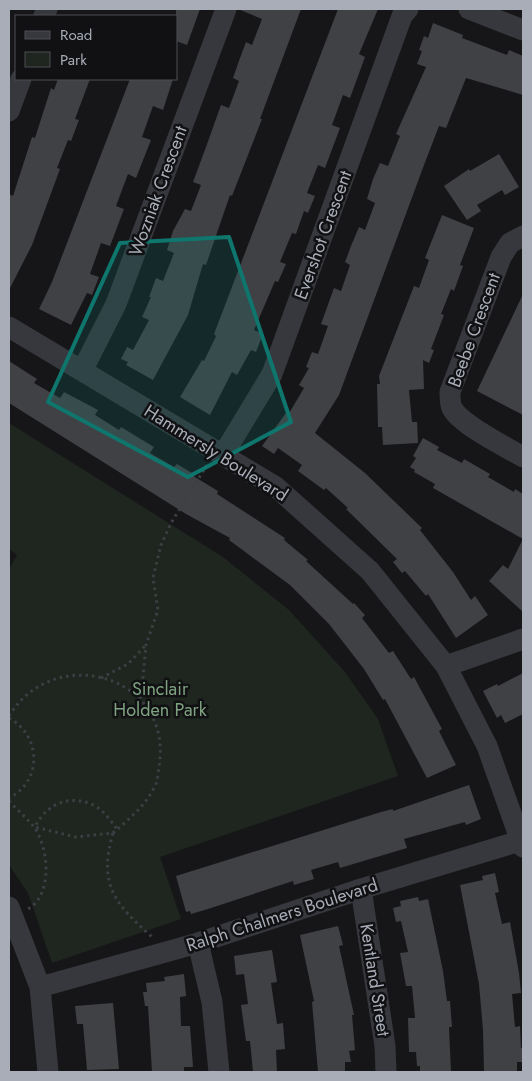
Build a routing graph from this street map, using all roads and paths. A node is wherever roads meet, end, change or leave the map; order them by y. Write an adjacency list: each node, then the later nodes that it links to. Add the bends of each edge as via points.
1 (226, 9): 9 (street, Wozniak Crescent, via 116,304)
2 (408, 9): 10 (street, Evershot Crescent, via 402,16 272,374)
3 (469, 9): 4 (street)
4 (523, 30)
5 (21, 80): 6 (street)
6 (9, 111)
7 (523, 236): 11 (street, Beebe Crescent, via 510,243 501,257 450,392 452,407 458,416)
8 (9, 326): 9 (street, Hammersly Boulevard)
9 (82, 371): 10 (street, Hammersly Boulevard)
10 (220, 453): 13 (path, via 171,523 160,545 153,578 158,610); 14 (street, Hammersly Boulevard, via 276,487 370,571)
11 (523, 457)
12 (523, 639): 14 (street)
13 (146, 645): 15 (path, via 128,664); 16 (path)
14 (446, 666): 22 (street, Hammersly Boulevard, via 487,746)
15 (100, 678): 16 (path, via 114,681); 17 (path, via 87,675 55,677 29,692)
16 (141, 698): 20 (path, via 153,716 162,748 156,787 140,810)
17 (9, 717): 18 (path, via 29,735 34,753 29,780)
18 (9, 800): 19 (path)
19 (35, 828): 20 (path, via 45,811 58,803 76,801 91,804 104,812); 21 (path, via 75,837); 24 (path, via 46,855 45,884 37,904)
20 (117, 829): 21 (path)
21 (113, 833): 26 (path, via 107,853 111,889 124,912)
22 (523, 842): 23 (street, Ralph Chalmers Boulevard)
23 (361, 889): 25 (street, Ralph Chalmers Boulevard); 30 (street, Kentland Street, via 385,1046)
24 (11, 912): 27 (street)
25 (198, 943): 26 (street, Ralph Chalmers Boulevard); 29 (street, via 212,1002)
26 (167, 951): 27 (street, Ralph Chalmers Boulevard)
27 (40, 987): 28 (street)
28 (48, 1072)
29 (219, 1072)
30 (386, 1072)

